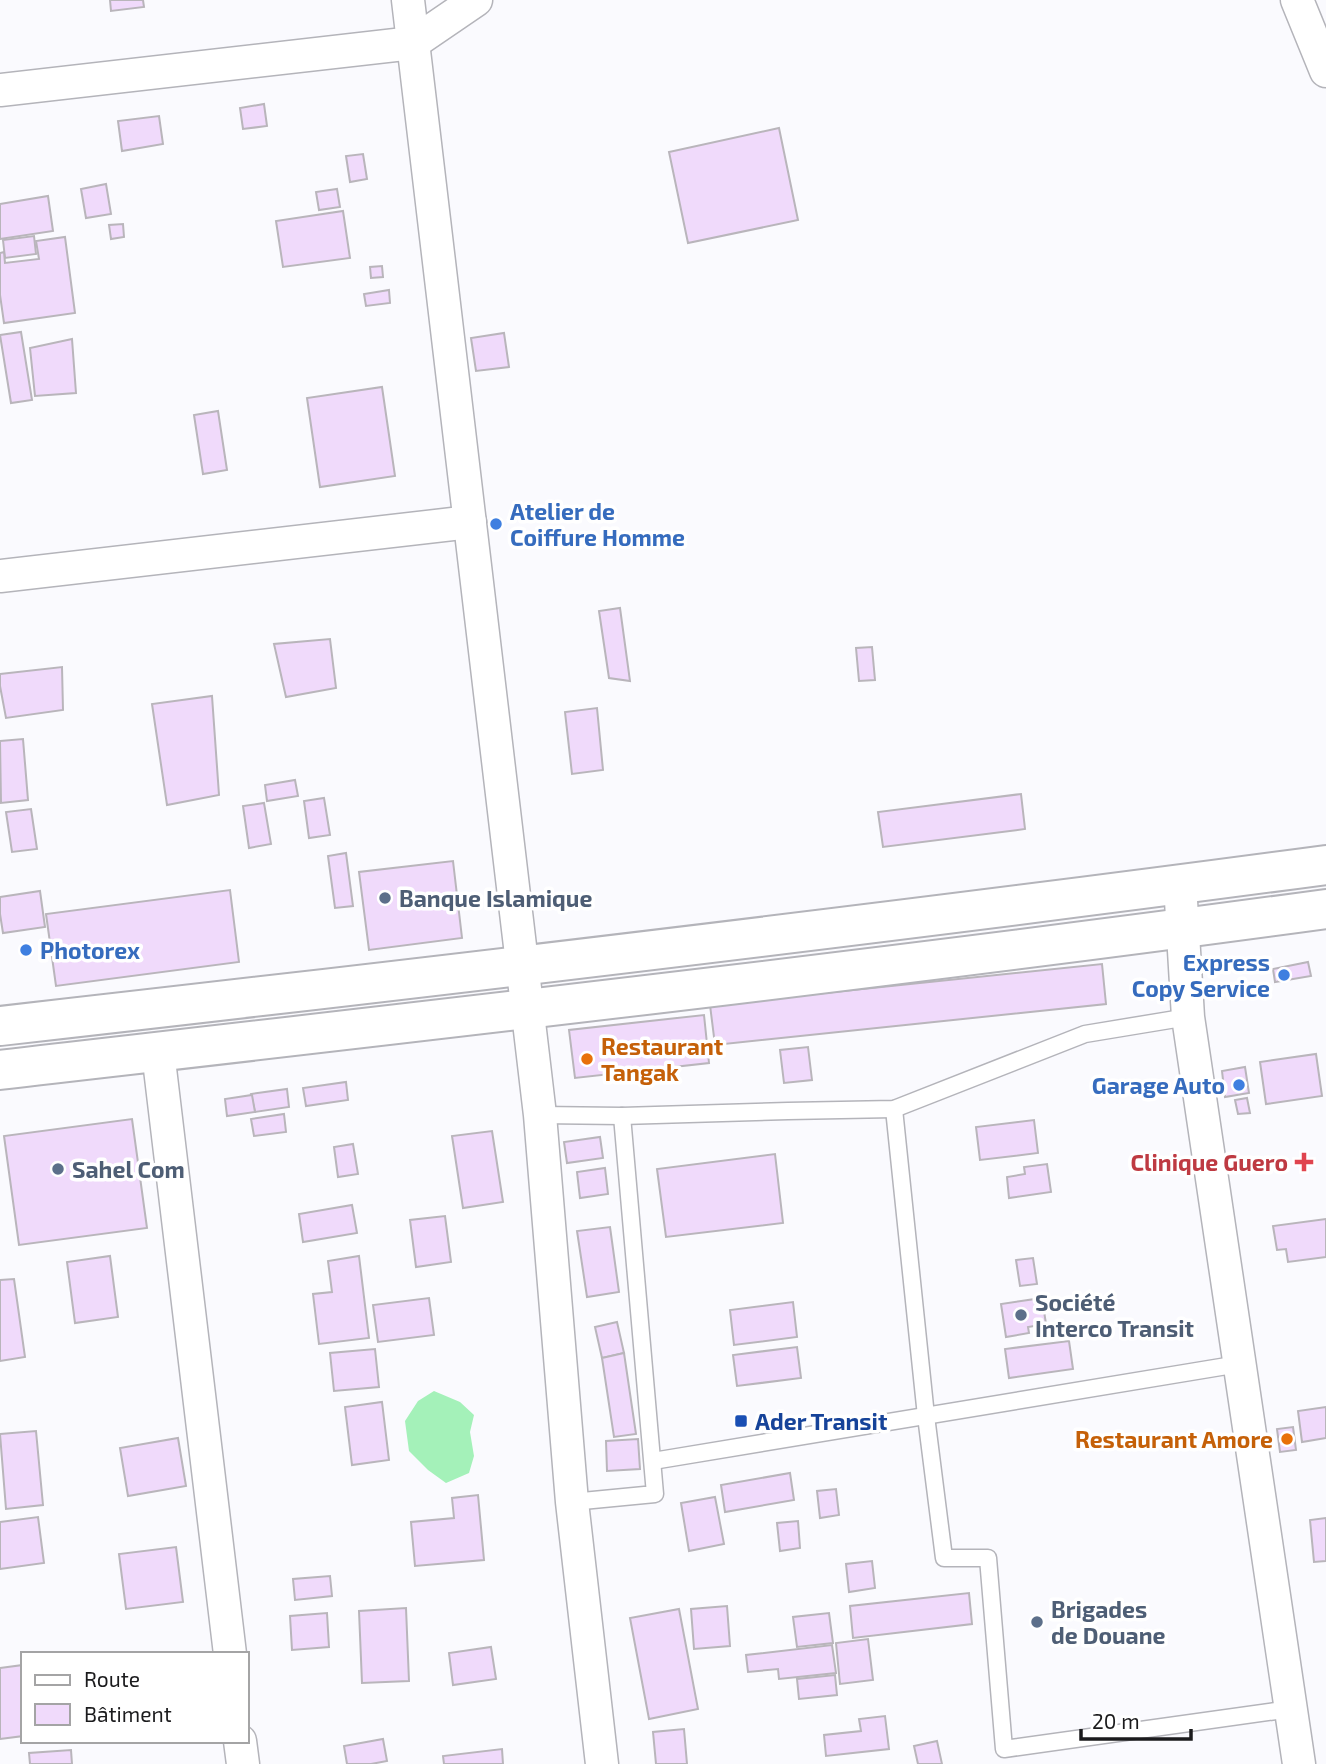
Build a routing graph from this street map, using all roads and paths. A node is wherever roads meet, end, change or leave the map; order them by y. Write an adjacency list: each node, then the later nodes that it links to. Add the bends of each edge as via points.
1 (408, 0): 4 (street)
2 (476, 0): 4 (street)
3 (1310, 15): 5 (street)
4 (413, 43): 6 (street); 7 (street)
5 (1326, 71)
6 (0, 90)
7 (470, 522): 8 (street); 13 (street)
8 (0, 576)
9 (1326, 865): 10 (main road)
10 (1181, 884): 12 (street); 13 (main road)
11 (1326, 909): 12 (main road)
12 (1182, 928): 14 (main road); 15 (street)
13 (523, 966): 14 (street); 16 (main road)
14 (528, 1009): 17 (main road); 20 (street)
15 (1188, 1017): 19 (lane, via 1085,1034); 22 (street)
16 (0, 1026)
17 (158, 1052): 18 (main road); 26 (street)
18 (0, 1070)
19 (894, 1109): 21 (lane); 23 (lane)
20 (541, 1115): 21 (lane); 25 (street)
21 (622, 1116): 24 (lane)
22 (1239, 1364): 23 (lane); 27 (street)
23 (926, 1416): 24 (lane); 27 (lane, via 944,1558 988,1558 1004,1749)
24 (653, 1461): 25 (lane, via 655,1494)
25 (572, 1502): 30 (street)
26 (230, 1652)
27 (1290, 1709): 31 (street)
28 (240, 1743): 29 (street)
29 (243, 1764)
30 (602, 1764)
31 (1299, 1764)

